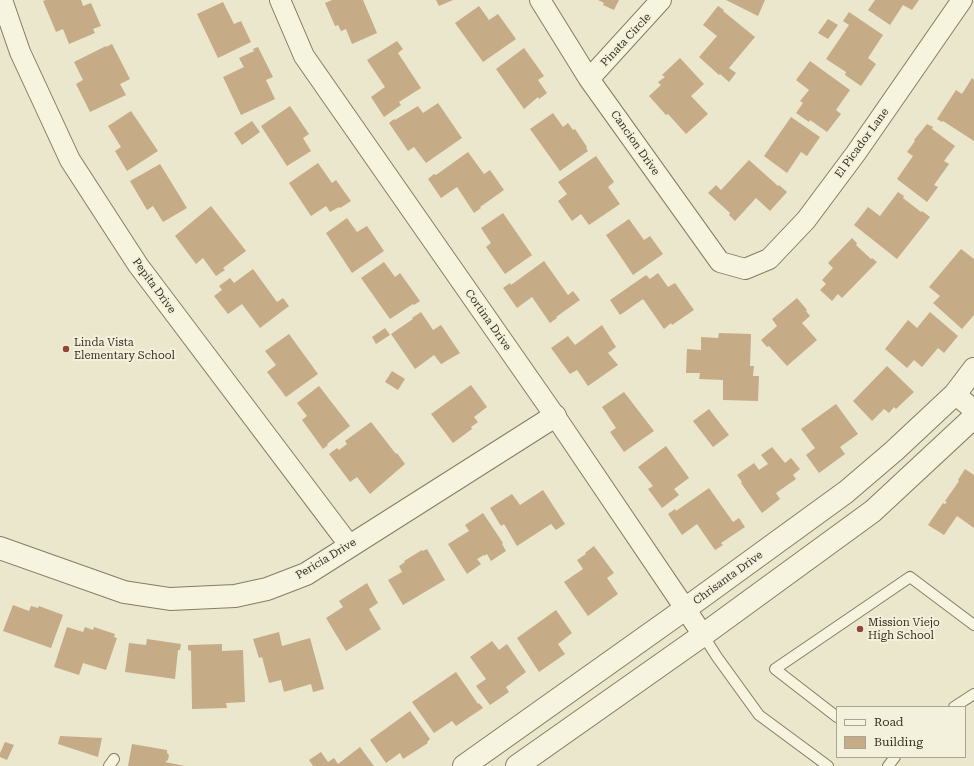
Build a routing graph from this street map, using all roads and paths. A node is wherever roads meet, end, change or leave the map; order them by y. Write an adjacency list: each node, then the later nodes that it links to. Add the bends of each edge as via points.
1 (2, 0): 13 (street, Pepita Drive, via 20,52 70,160 138,265)
2 (280, 0): 11 (street, Cortina Drive, via 304,56)
3 (540, 0): 6 (street, Cancion Drive)
4 (661, 0): 6 (street, Pinata Circle)
5 (962, 0): 7 (street, El Picador Lane, via 856,153 806,220 769,259)
6 (589, 79): 7 (street, Cancion Drive, via 720,262)
7 (745, 269)
8 (974, 369): 9 (street, Chrisanta Drive)
9 (955, 394): 10 (street); 15 (street, Chrisanta Drive, via 846,492)
10 (974, 410)
11 (555, 416): 13 (street, Pericia Drive); 15 (street, Cortina Drive)
12 (974, 417): 17 (street, via 873,511)
13 (350, 546): 14 (street, Pericia Drive, via 306,574 267,590 235,596 170,599 124,592)
14 (0, 548)
15 (685, 609): 17 (street, Cortina Drive); 21 (street, Chrisanta Drive)
16 (974, 625): 20 (lane, via 910,578 775,669)
17 (703, 635): 22 (street); 23 (lane, via 759,715)
18 (974, 694): 19 (lane)
19 (956, 706)
20 (836, 716)
21 (464, 766)
22 (517, 766)
23 (828, 766)

